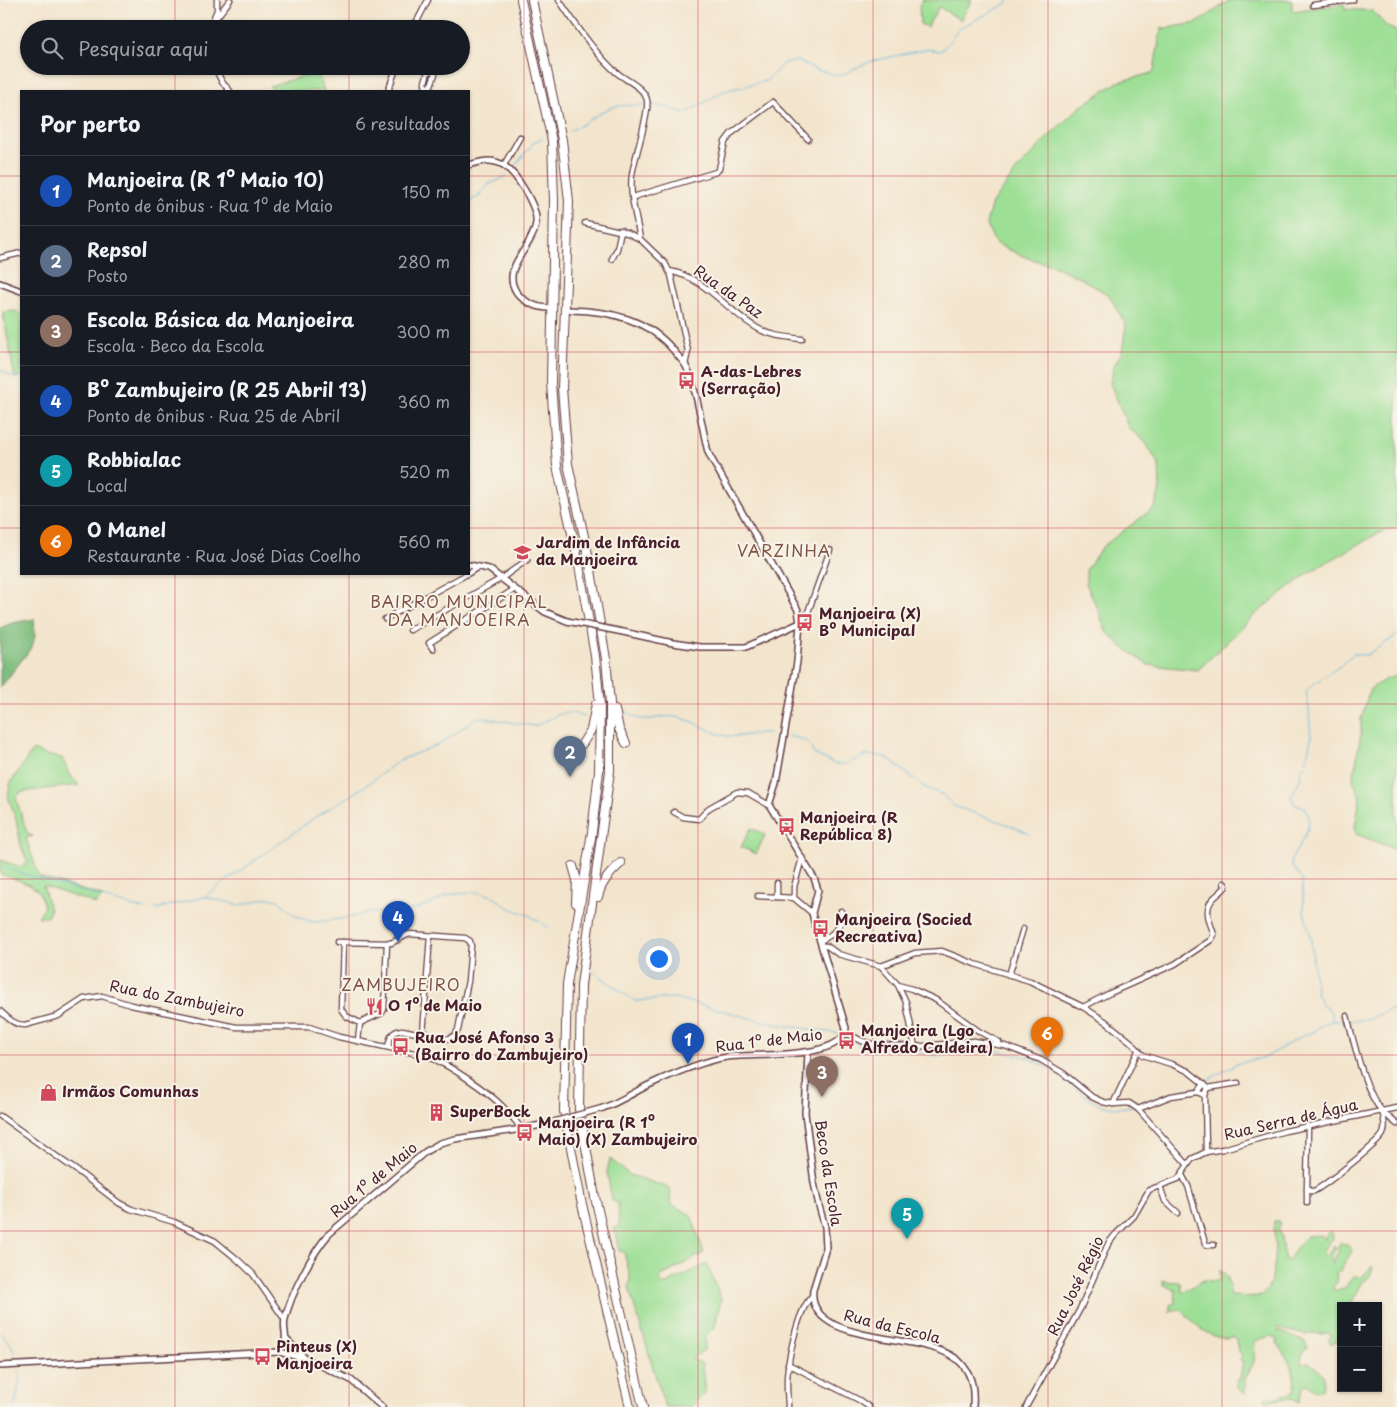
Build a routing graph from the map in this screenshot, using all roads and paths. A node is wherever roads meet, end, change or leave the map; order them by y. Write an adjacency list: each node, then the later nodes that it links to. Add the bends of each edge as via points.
1 (217, 0): 10 (street)
2 (230, 0): 11 (street)
3 (428, 0): 12 (street)
4 (532, 0): 47 (highway, via 562,140 569,201 562,388 568,464 589,559)
5 (559, 0): 21 (street, via 610,66 641,91 647,102 632,175)
6 (1353, 0): 8 (street)
7 (521, 1): 48 (highway, via 552,141 550,383 557,466 578,560)
8 (1329, 1): 9 (street)
9 (1313, 5)
10 (213, 20)
11 (214, 20)
12 (417, 20)
13 (218, 75): 15 (street)
14 (394, 75): 16 (street)
15 (229, 90)
16 (388, 90)
17 (520, 137): 20 (street)
18 (808, 139): 21 (street, via 773,102 732,133 725,142 716,172)
19 (470, 165): 20 (street, via 489,160)
20 (504, 166): 31 (street, via 520,183 536,215 533,234 514,265 514,288 532,305)
21 (633, 197): 24 (street)
22 (585, 223): 23 (street)
23 (621, 230): 24 (street); 27 (street)
24 (640, 239): 28 (street)
25 (20, 253): 26 (street)
26 (0, 258)
27 (612, 259)
28 (669, 271): 33 (street, Rua da Paz, via 688,277 715,294 756,328); 34 (street, via 688,351)
29 (0, 283): 30 (street)
30 (20, 291)
31 (547, 308)
32 (571, 310): 34 (street, via 617,314 640,323 669,344)
33 (802, 339)
34 (685, 365): 44 (street, via 708,452 798,610)
35 (830, 550): 44 (street, via 807,615)
36 (527, 560): 41 (street)
37 (470, 565): 38 (street)
38 (478, 567): 39 (street); 41 (street, via 489,569)
39 (470, 572)
40 (464, 575): 43 (street)
41 (502, 578): 42 (street); 45 (street)
42 (514, 588): 44 (street, bridge, via 545,612 567,620 700,647 746,647); 46 (street, via 429,644)
43 (385, 620)
44 (800, 623): 51 (street, via 797,662 776,783)
45 (410, 630)
46 (434, 649)
47 (607, 673): 49 (highway, via 615,717); 66 (highway, via 610,770)
48 (598, 680): 50 (highway, via 594,718); 64 (highway, via 599,771)
49 (626, 743)
50 (582, 744)
51 (769, 805): 52 (street, via 743,791 718,802 699,820); 53 (street)
52 (674, 812)
53 (802, 858): 60 (street); 62 (street, via 818,890)
54 (621, 863): 66 (highway, via 605,879 599,891)
55 (573, 866): 64 (highway, via 577,880)
56 (777, 883): 59 (street)
57 (1224, 883): 74 (street, via 1226,886 1208,908 1214,935 1211,940 1175,964)
58 (758, 896): 59 (street)
59 (777, 897): 60 (street)
60 (794, 898): 62 (street)
61 (840, 912): 70 (street, via 842,916 834,934)
62 (812, 913): 70 (street)
63 (1023, 929): 72 (street)
64 (576, 933): 114 (highway, via 567,984 564,1111 581,1200)
65 (430, 936): 69 (street, via 409,934); 79 (street); 79 (street, via 468,939 471,946 458,1030 452,1038 446,1039)
66 (587, 940): 115 (highway, via 581,985 579,1109 595,1197)
67 (337, 942): 68 (street)
68 (342, 942): 69 (street); 77 (street, via 341,1009 346,1016)
69 (387, 943): 77 (street, via 384,1010)
70 (821, 943): 71 (street, via 838,954); 78 (street)
71 (881, 966): 72 (street, via 915,953 942,951); 73 (street)
72 (1009, 975): 74 (street, via 1030,981)
73 (898, 985): 81 (street, via 936,1000 980,1032); 83 (street, via 906,1002)
74 (1083, 1007): 84 (street, via 1105,1021)
75 (0, 1011): 80 (street, Rua do Zambujeiro, via 19,1025 25,1025 58,1016 84,1000 102,996 236,1027 309,1027)
76 (1347, 1016): 93 (street, via 1360,1067)
77 (360, 1023): 80 (street)
78 (846, 1033): 83 (street, via 872,1044); 85 (street, Rua 1º de Maio, via 832,1046)
79 (423, 1034): 82 (street, via 396,1031)
80 (358, 1040): 82 (street, Rua do Zambujeiro)
81 (1006, 1046): 83 (street, via 974,1041); 90 (street, via 1041,1060 1092,1097)
82 (388, 1047): 97 (street, Rua do Zambujeiro, via 438,1061 503,1107)
83 (915, 1047)
84 (1138, 1051): 87 (street, via 1188,1071); 90 (street)
85 (808, 1052): 97 (street, Rua 1º de Maio, bridge, via 709,1061 655,1082 604,1108); 106 (street, Beco da Escola, via 806,1113 826,1248)
86 (1238, 1083): 87 (street)
87 (1205, 1084): 88 (street); 89 (street)
88 (1198, 1092): 89 (street); 91 (street)
89 (1205, 1095): 98 (street)
90 (1113, 1104): 91 (street, via 1128,1103)
91 (1135, 1107): 99 (street)
92 (1397, 1108): 93 (street, Rua Serra de Água)
93 (1382, 1111): 95 (street); 96 (street, Rua Serra de Água); 102 (street, via 1384,1130 1381,1137 1317,1190)
94 (0, 1116): 107 (street, via 119,1203 174,1222 214,1241 238,1258)
95 (1397, 1124)
96 (1308, 1126): 98 (street, Rua Serra de Água); 102 (street)
97 (522, 1129): 107 (street, Rua 1º de Maio, via 455,1139 425,1152 318,1247)
98 (1206, 1152): 99 (street)
99 (1188, 1164): 100 (street)
100 (1182, 1175): 101 (street, Rua José Régio); 105 (street, via 1205,1242)
101 (1160, 1186): 104 (street, via 1165,1201); 119 (street, Rua José Régio, via 1147,1191 1134,1216 1108,1244 1080,1309)
102 (1307, 1189): 103 (street)
103 (1307, 1203)
104 (1178, 1213)
105 (1214, 1245)
106 (812, 1296): 111 (street, via 801,1314); 118 (street, Rua da Escola, via 822,1318 838,1328 920,1345 946,1353 961,1362 972,1379)
107 (285, 1320): 108 (street, Rua 1º de Maio)
108 (286, 1338): 109 (street, Rua 1º de Maio); 110 (street)
109 (279, 1352): 110 (street); 112 (street)
110 (307, 1359): 113 (street, via 351,1380)
111 (788, 1364): 116 (street); 117 (street)
112 (0, 1366)
113 (382, 1407)
114 (630, 1407)
115 (643, 1407)
116 (788, 1407)
117 (869, 1407)
118 (973, 1407)
119 (1026, 1407)

